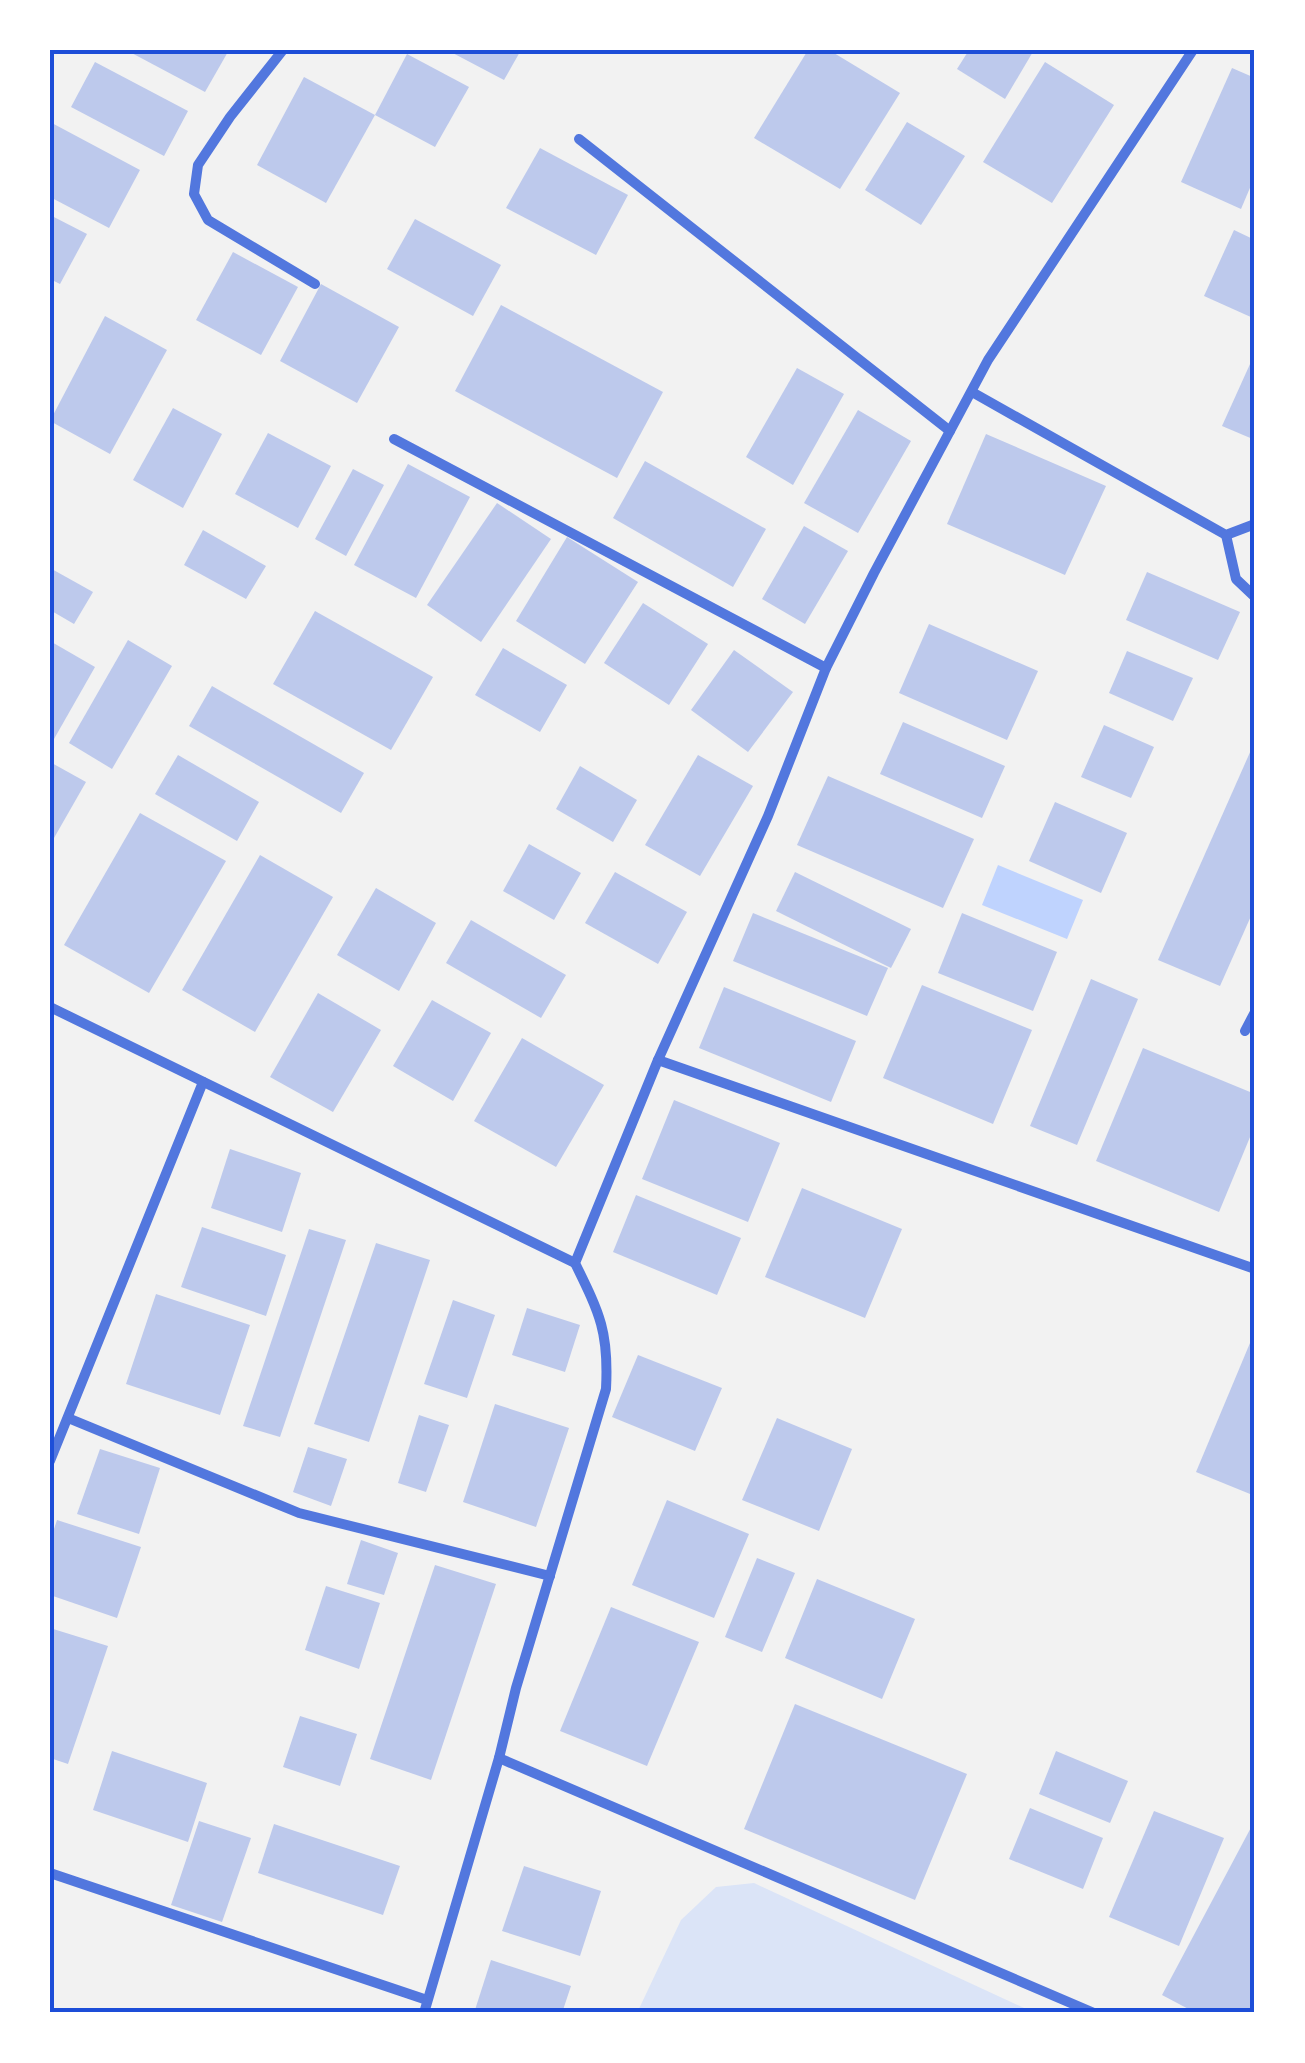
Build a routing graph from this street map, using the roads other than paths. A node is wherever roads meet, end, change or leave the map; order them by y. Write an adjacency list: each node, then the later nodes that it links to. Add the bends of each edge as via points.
1 (283, 50): 4 (street, via 198,165 194,194 208,220)
2 (1193, 50): 5 (street)
3 (578, 139): 6 (street)
4 (315, 284)
5 (972, 392): 6 (street); 9 (street)
6 (950, 431): 11 (street)
7 (394, 439): 11 (street)
8 (1255, 524): 9 (street)
9 (1226, 535): 10 (street, via 1236,578)
10 (1255, 597)
11 (826, 668): 15 (street)
12 (50, 1007): 16 (street)
13 (1255, 1012): 14 (street)
14 (1245, 1031)
15 (658, 1060): 17 (street); 18 (street)
16 (203, 1082): 17 (street); 19 (street)
17 (575, 1263): 21 (street, via 602,1320 606,1389)
18 (1255, 1270)
19 (68, 1418): 20 (street); 21 (street, via 299,1513)
20 (50, 1461)
21 (550, 1576): 22 (street)
22 (500, 1758): 24 (street); 26 (street)
23 (50, 1873): 24 (street)
24 (427, 2000): 25 (street)
25 (424, 2013)
26 (1094, 2013)

